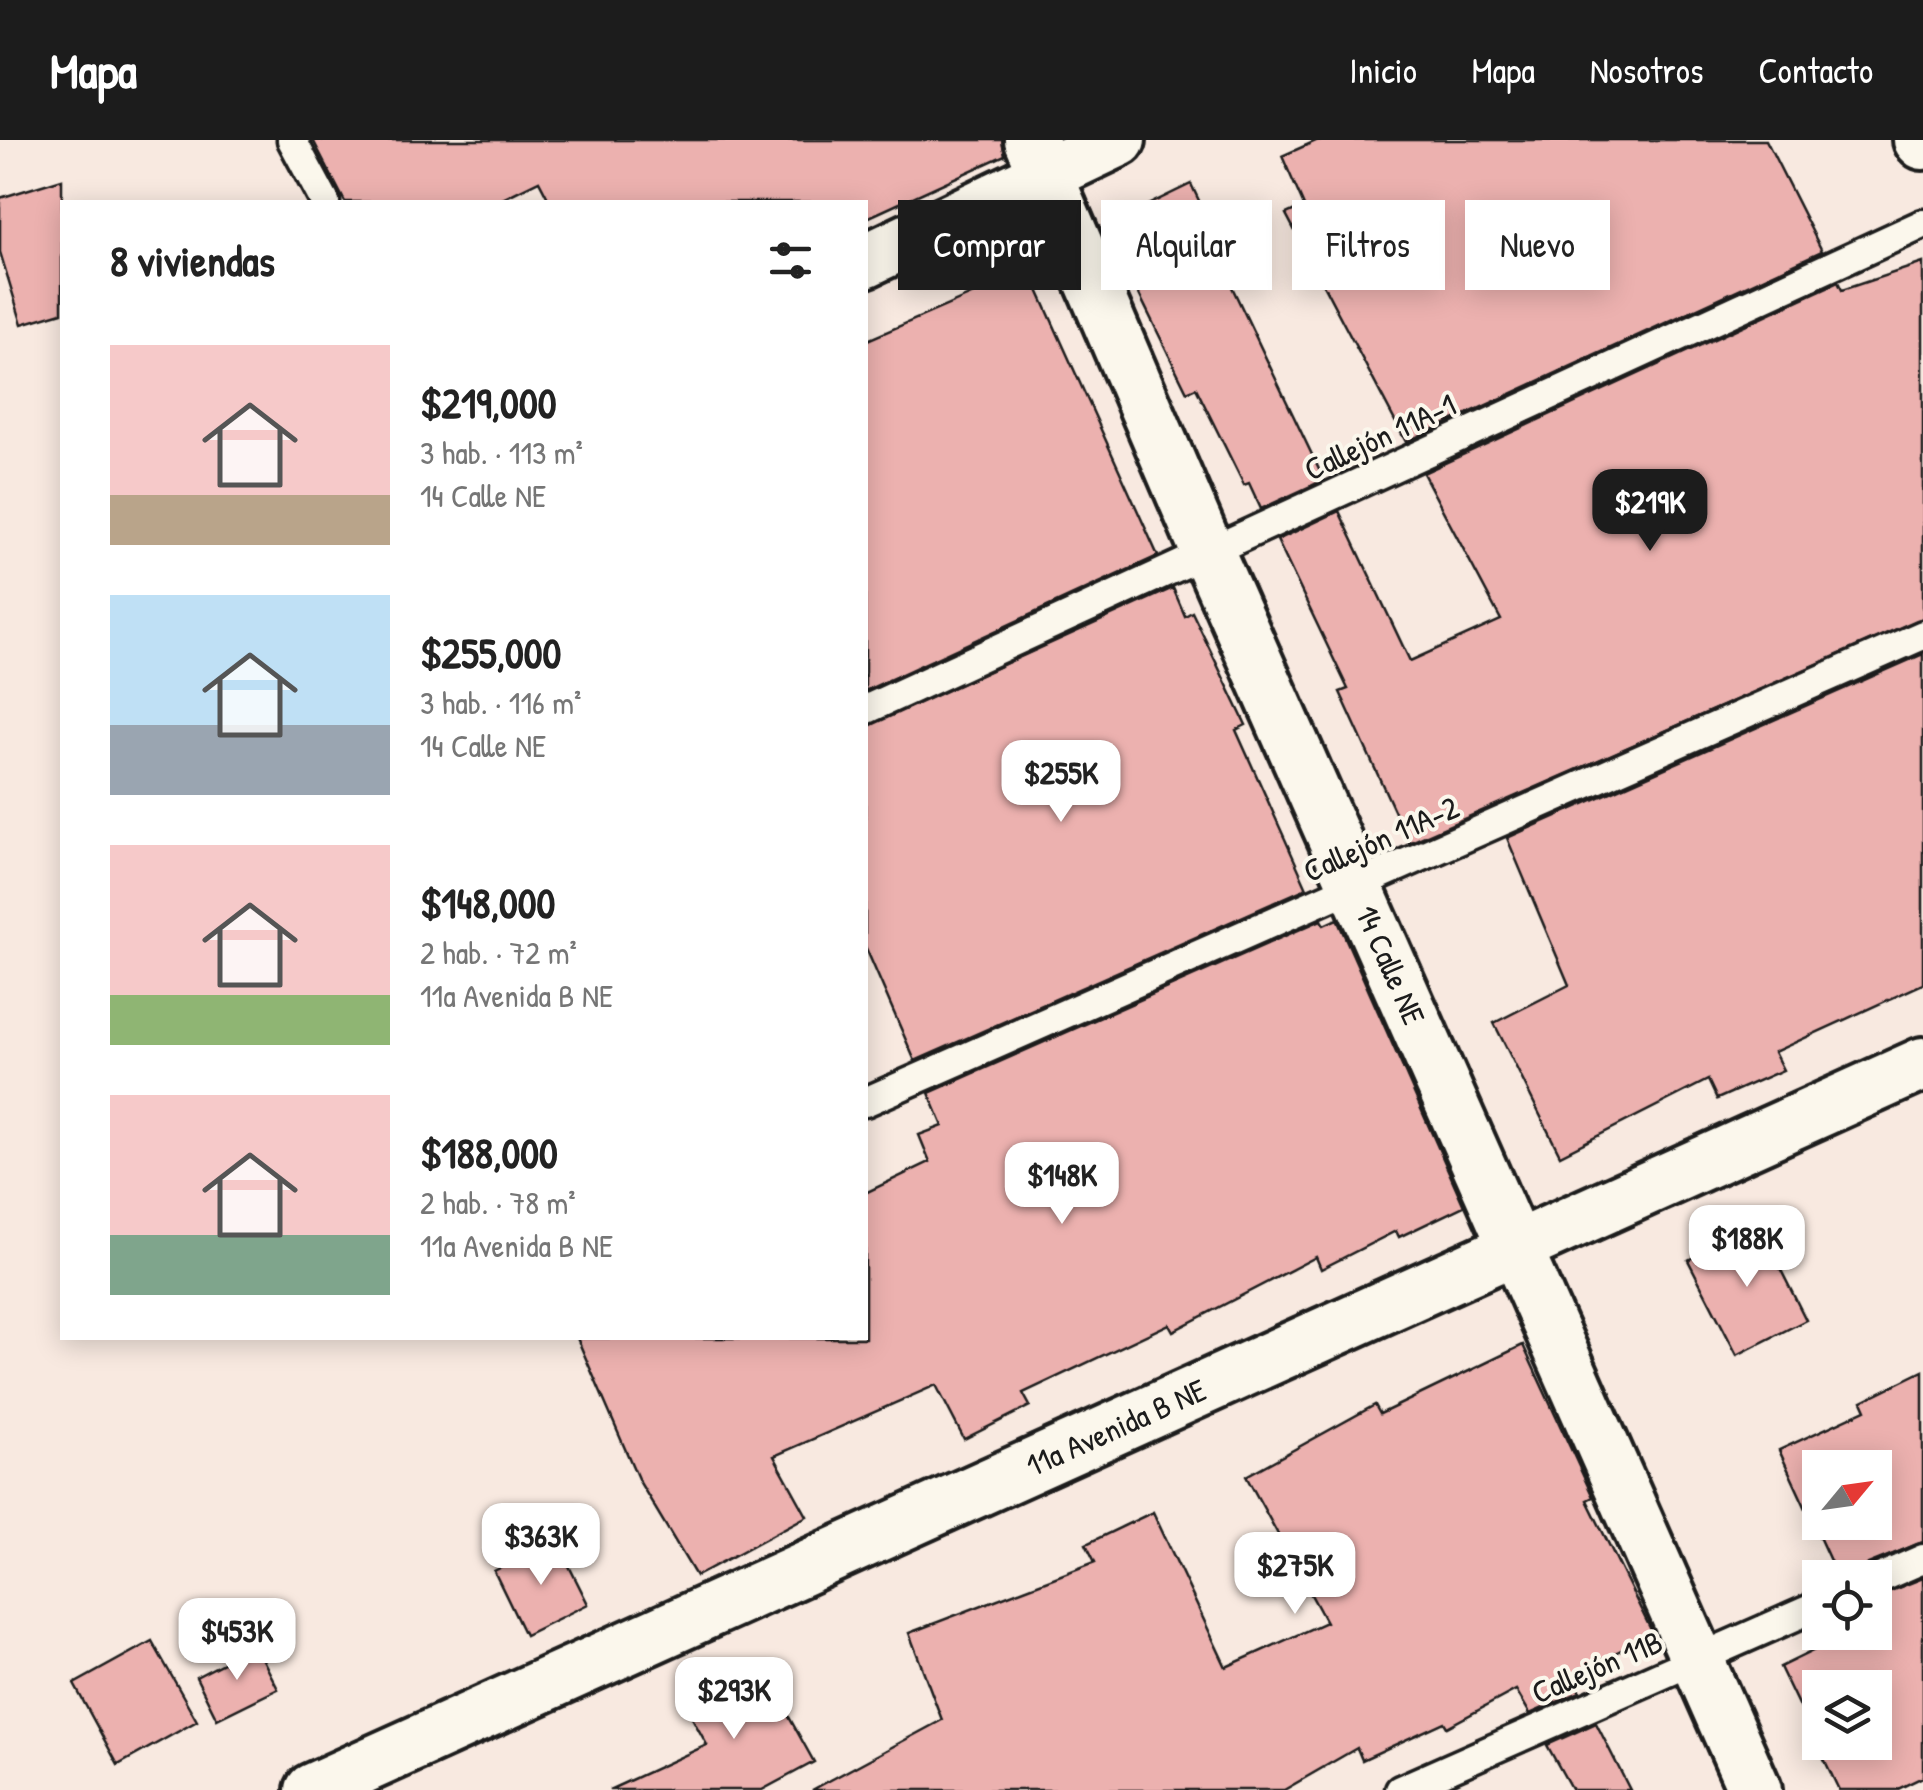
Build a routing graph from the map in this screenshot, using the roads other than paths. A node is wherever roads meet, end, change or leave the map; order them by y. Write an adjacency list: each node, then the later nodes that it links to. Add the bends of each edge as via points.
1 (292, 140): 4 (lane)
2 (1118, 140): 3 (street)
3 (1039, 157): 6 (street); 7 (street, 14 Calle NE)
4 (324, 200)
5 (1923, 224): 7 (lane, Callejón 11A-1)
6 (868, 259)
7 (1209, 556): 9 (lane, Callejón 11A-1); 10 (street, 14 Calle NE)
8 (1923, 634): 10 (lane, Callejón 11A-2)
9 (868, 709)
10 (1357, 888): 12 (lane, Callejón 11A-2); 13 (street, 14 Calle NE)
11 (1923, 1064): 13 (street, 11a Avenida B NE)
12 (868, 1101)
13 (1515, 1248): 17 (street, 14 Calle NE); 18 (street, 11a Avenida B NE)
14 (1923, 1558): 15 (lane)
15 (1892, 1572)
16 (1802, 1614): 17 (lane, Callejón 11B)
17 (1696, 1662): 20 (lane, Callejón 11B); 21 (street, 14 Calle NE)
18 (398, 1772): 19 (street, 11a Avenida B NE)
19 (312, 1790)
20 (1400, 1790)
21 (1755, 1790)

